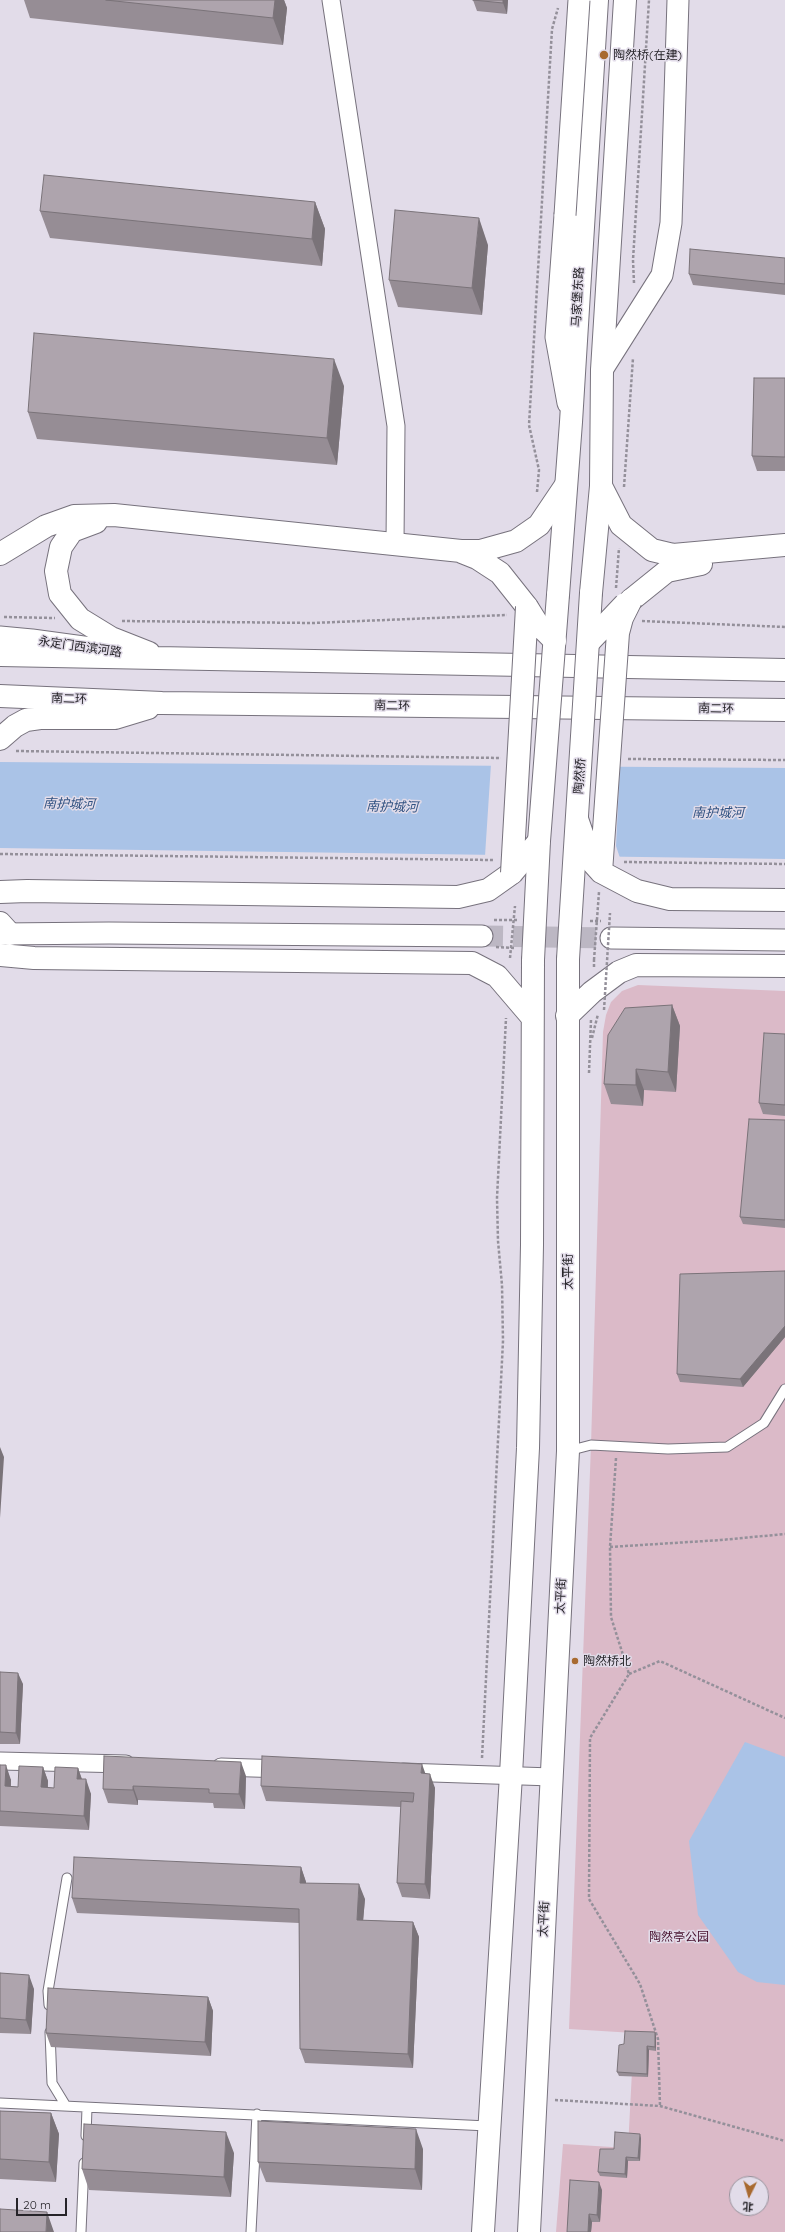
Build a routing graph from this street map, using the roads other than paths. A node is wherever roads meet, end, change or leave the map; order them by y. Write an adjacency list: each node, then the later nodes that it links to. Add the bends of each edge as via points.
1 (331, 0): 11 (street, via 396,426)
2 (579, 0): 7 (street, bridge, via 556,337)
3 (597, 0): 7 (main road, 马家堡东路)
4 (625, 0): 6 (main road)
5 (678, 0): 6 (street, via 671,223 662,275)
6 (602, 370): 9 (main road)
7 (571, 422): 8 (main road, 马家堡东路)
8 (566, 485): 13 (main road, via 543,521 516,542 492,548); 19 (main road, 马家堡东路, bridge)
9 (601, 486): 12 (main road, via 621,525 652,550 673,555); 20 (main road, 陶然桥, bridge)
10 (114, 515): 11 (main road); 14 (main road, via 74,516 46,526); 22 (main road, via 72,531 61,547 56,571 60,594 80,619 111,638)
11 (395, 543): 13 (main road)
12 (785, 545)
13 (461, 551): 17 (main road, via 500,573)
14 (0, 554)
15 (785, 557): 16 (main road, via 692,565 667,571)
16 (631, 600): 20 (main road, bridge, via 611,617); 31 (main road, bridge, via 618,633)
17 (518, 611): 19 (main road, bridge, via 537,623); 30 (main road, bridge)
18 (0, 637): 22 (street, 永定门西滨河路)
19 (554, 641): 29 (main road, bridge)
20 (589, 642): 28 (main road, 陶然桥, bridge)
21 (0, 655): 22 (main road)
22 (160, 658): 23 (main road)
23 (785, 670)
24 (0, 696): 25 (main road, 南二环)
25 (162, 703): 26 (main road, 南二环); 27 (main road, via 116,718 26,720 14,726)
26 (785, 710)
27 (8, 745)
28 (577, 819): 31 (main road, bridge, via 592,862); 42 (main road, 陶然桥, bridge)
29 (539, 841): 30 (main road, bridge); 45 (main road, bridge)
30 (512, 872): 33 (main road, via 488,890 458,897)
31 (601, 872): 35 (main road, bridge, via 637,891 670,899)
32 (0, 880): 33 (main road)
33 (27, 891): 34 (main road); 36 (main road, via 11,898)
34 (0, 892)
35 (785, 900)
36 (0, 910)
37 (3, 930): 38 (street)
38 (482, 936)
39 (611, 938): 40 (street)
40 (785, 940)
41 (0, 955): 45 (main road, via 34,958 472,963 497,976)
42 (568, 958): 44 (main road, 太平街)
43 (785, 966): 44 (main road, via 636,965 619,972 592,992)
44 (567, 1016): 47 (main road, 太平街)
45 (532, 1017): 53 (main road, via 532,1245 528,1448)
46 (785, 1389): 47 (lane, via 764,1423 727,1447 668,1449 591,1445)
47 (568, 1451): 54 (main road, 太平街)
48 (0, 1761): 49 (street)
49 (142, 1765)
50 (205, 1766): 51 (street)
51 (300, 1769)
52 (386, 1771): 53 (street)
53 (511, 1775): 54 (street); 60 (main road)
54 (552, 1777): 64 (main road, 太平街)
55 (68, 1878): 57 (lane, via 48,1991 52,2083)
56 (0, 2103): 57 (lane)
57 (66, 2106): 58 (lane)
58 (87, 2108): 59 (lane); 61 (lane)
59 (257, 2114): 60 (lane); 62 (lane)
60 (488, 2126): 63 (main road)
61 (81, 2232)
62 (251, 2232)
63 (483, 2232)
64 (529, 2232)

